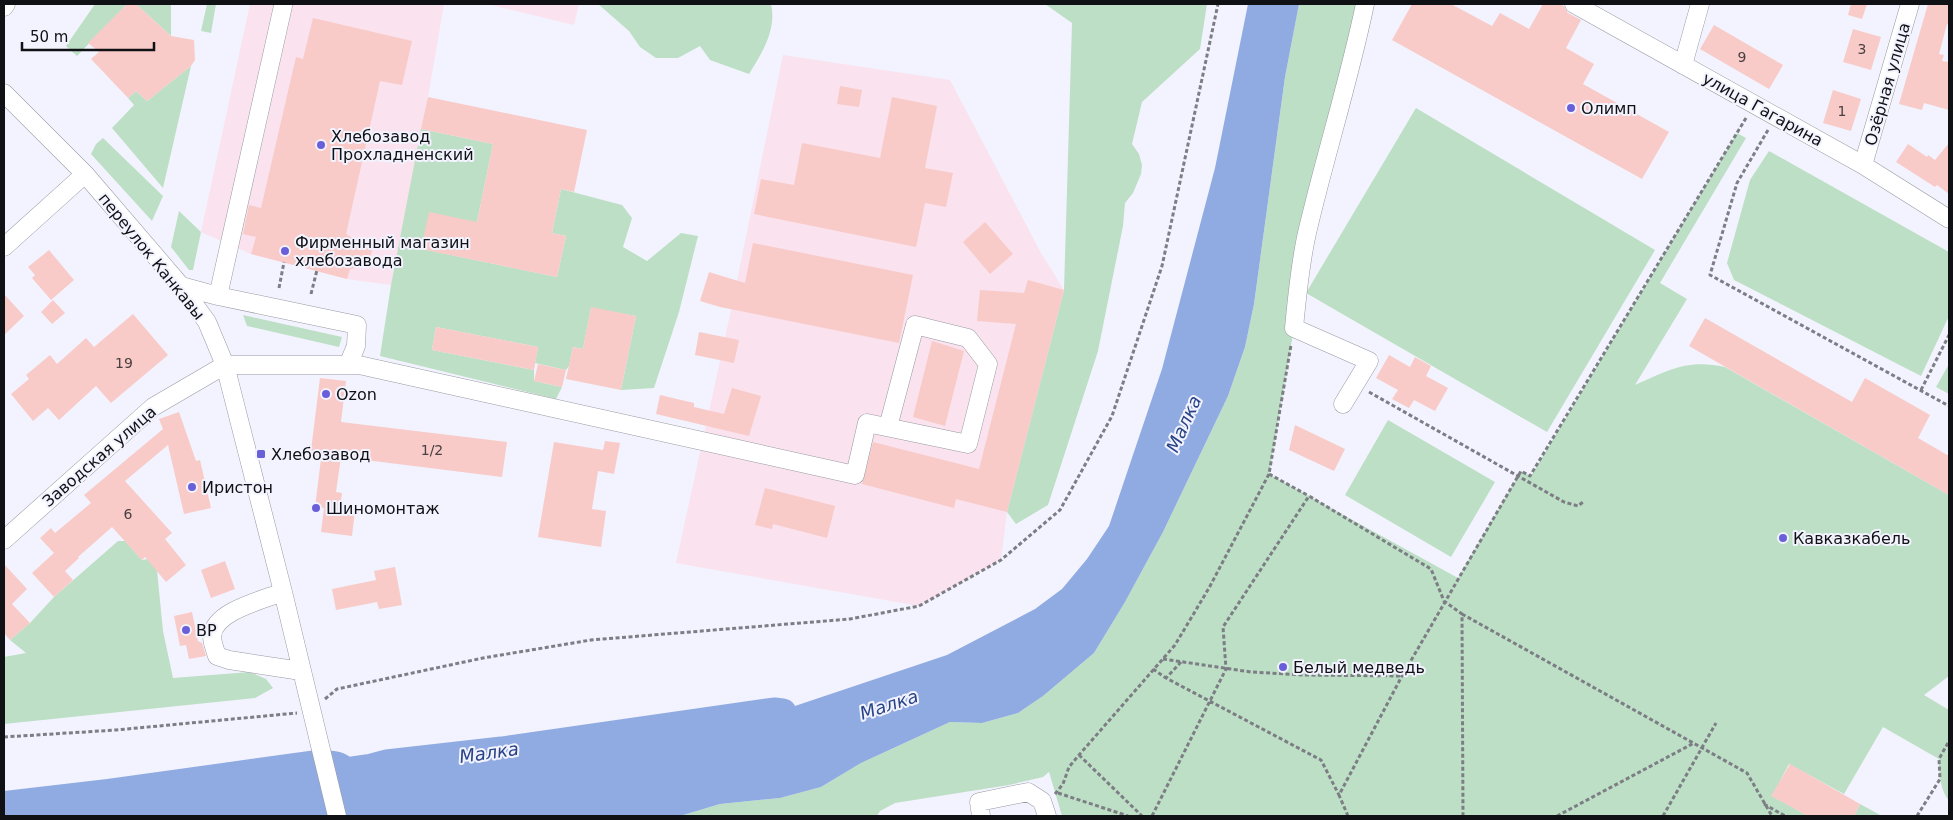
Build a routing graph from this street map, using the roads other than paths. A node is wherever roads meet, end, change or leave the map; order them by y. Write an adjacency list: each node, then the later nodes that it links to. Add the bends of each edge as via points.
1 (6, 4): 7 (street)
2 (1365, 4): 18 (street, via 1307,234 1294,328 1369,361)
3 (1574, 4): 8 (street, улица Гагарина)
4 (1700, 4): 8 (street)
5 (1910, 4): 10 (street, Озёрная улица)
6 (283, 6): 15 (street)
7 (4, 7)
8 (1683, 65): 10 (street, улица Гагарина)
9 (4, 94): 11 (street, переулок Канкавы)
10 (1863, 165): 12 (street, улица Гагарина)
11 (85, 174): 13 (street); 14 (street, переулок Канкавы)
12 (1949, 219)
13 (4, 247)
14 (181, 286): 15 (street); 16 (street, переулок Канкавы, via 207,322)
15 (218, 296): 17 (street, via 357,325 356,346)
16 (225, 365): 17 (street); 20 (street, Заводская улица, via 153,407); 21 (street, переулок Канкавы)
17 (348, 365): 19 (street, via 855,475 867,423)
18 (1343, 404)
19 (888, 427): 19 (street, via 968,444 988,364 968,338 915,325)
20 (4, 540)
21 (283, 592): 22 (street, переулок Канкавы); 22 (street, via 224,616 215,626 212,637 216,656)
22 (302, 671): 24 (street, переулок Канкавы)
23 (1049, 805): 25 (street, via 1028,792 979,802)
24 (337, 816)
25 (981, 816)

